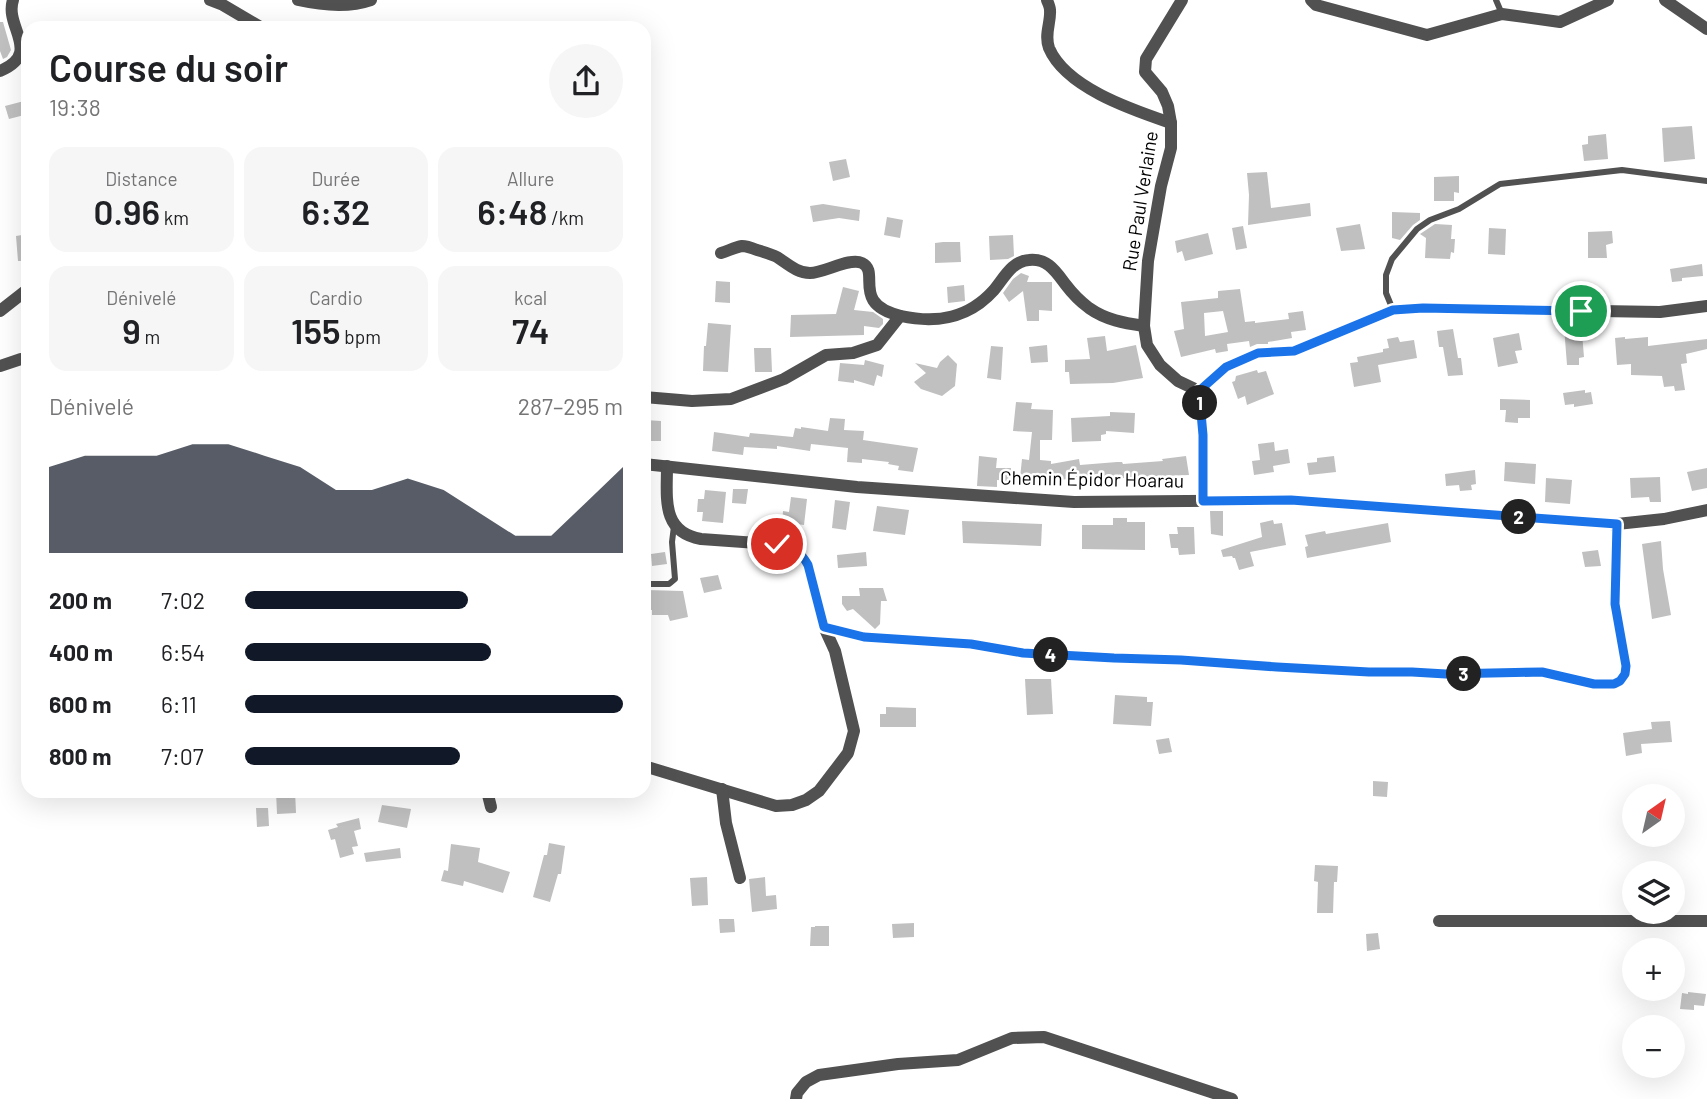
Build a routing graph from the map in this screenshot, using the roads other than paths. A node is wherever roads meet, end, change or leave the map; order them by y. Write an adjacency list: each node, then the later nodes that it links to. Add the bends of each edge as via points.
1 (13, 0): 14 (street, via 10,7 21,49 15,62)
2 (209, 0): 12 (street)
3 (298, 0): 4 (street, via 326,5)
4 (371, 0)
5 (1047, 0): 15 (street, via 1049,47 1068,74 1125,107)
6 (1182, 0): 15 (street, via 1146,59 1145,72 1162,92)
7 (1311, 0): 11 (street, via 1315,5 1427,35)
8 (1496, 0): 11 (lane)
9 (1608, 0): 11 (street, via 1560,22)
10 (1664, 0): 13 (street)
11 (1502, 14)
12 (250, 21)
13 (1707, 29)
14 (0, 71)
15 (1171, 123): 23 (street, Rue Paul Verlaine, via 1171,148 1148,261)
16 (1707, 181): 20 (lane, via 1622,170 1500,184 1417,229 1392,259 1386,275 1386,293)
17 (721, 253): 22 (street, via 744,246 812,273 861,262 870,272 868,288 873,301)
18 (21, 294): 21 (street)
19 (1707, 306): 20 (street, via 1660,312)
20 (1393, 310): 26 (street, via 1294,351 1258,353 1226,367)
21 (0, 311)
22 (900, 316): 23 (street, via 963,314 980,304 1012,267 1030,259 1049,264 1090,308 1117,322); 27 (street, via 877,345 853,354 826,355 784,379 731,398)
23 (1144, 326): 26 (street, Rue Paul Verlaine, via 1147,345 1160,365)
24 (21, 359): 25 (street)
25 (0, 366)
26 (1199, 391): 30 (street)
27 (651, 398)
28 (651, 465): 29 (street, Chemin Épidor Hoarau)
29 (667, 466): 30 (street, Chemin Épidor Hoarau, via 858,488 1074,502); 32 (street, via 667,505)
30 (1203, 501): 33 (street, Chemin Épidor Hoarau, via 1291,500)
31 (1707, 510): 33 (street, Chemin Épidor Hoarau)
32 (674, 524): 34 (lane, via 675,579); 35 (street, via 691,537 787,545 796,550 808,565)
33 (1617, 524): 35 (street, via 1615,604 1626,666 1625,674 1614,684 1542,672 1369,672 1023,653 971,644 864,637)
34 (651, 584)
35 (824, 627): 37 (street, via 835,650 854,731 848,753 819,791 792,805 776,806)
36 (651, 768): 37 (street)
37 (722, 789): 40 (street)
38 (489, 798): 39 (street)
39 (491, 807)
40 (740, 878)
41 (1439, 921): 42 (street)
42 (1707, 921)
43 (796, 1099): 44 (street, via 806,1082 820,1075 958,1060 1013,1038 1044,1037)
44 (1232, 1099)

